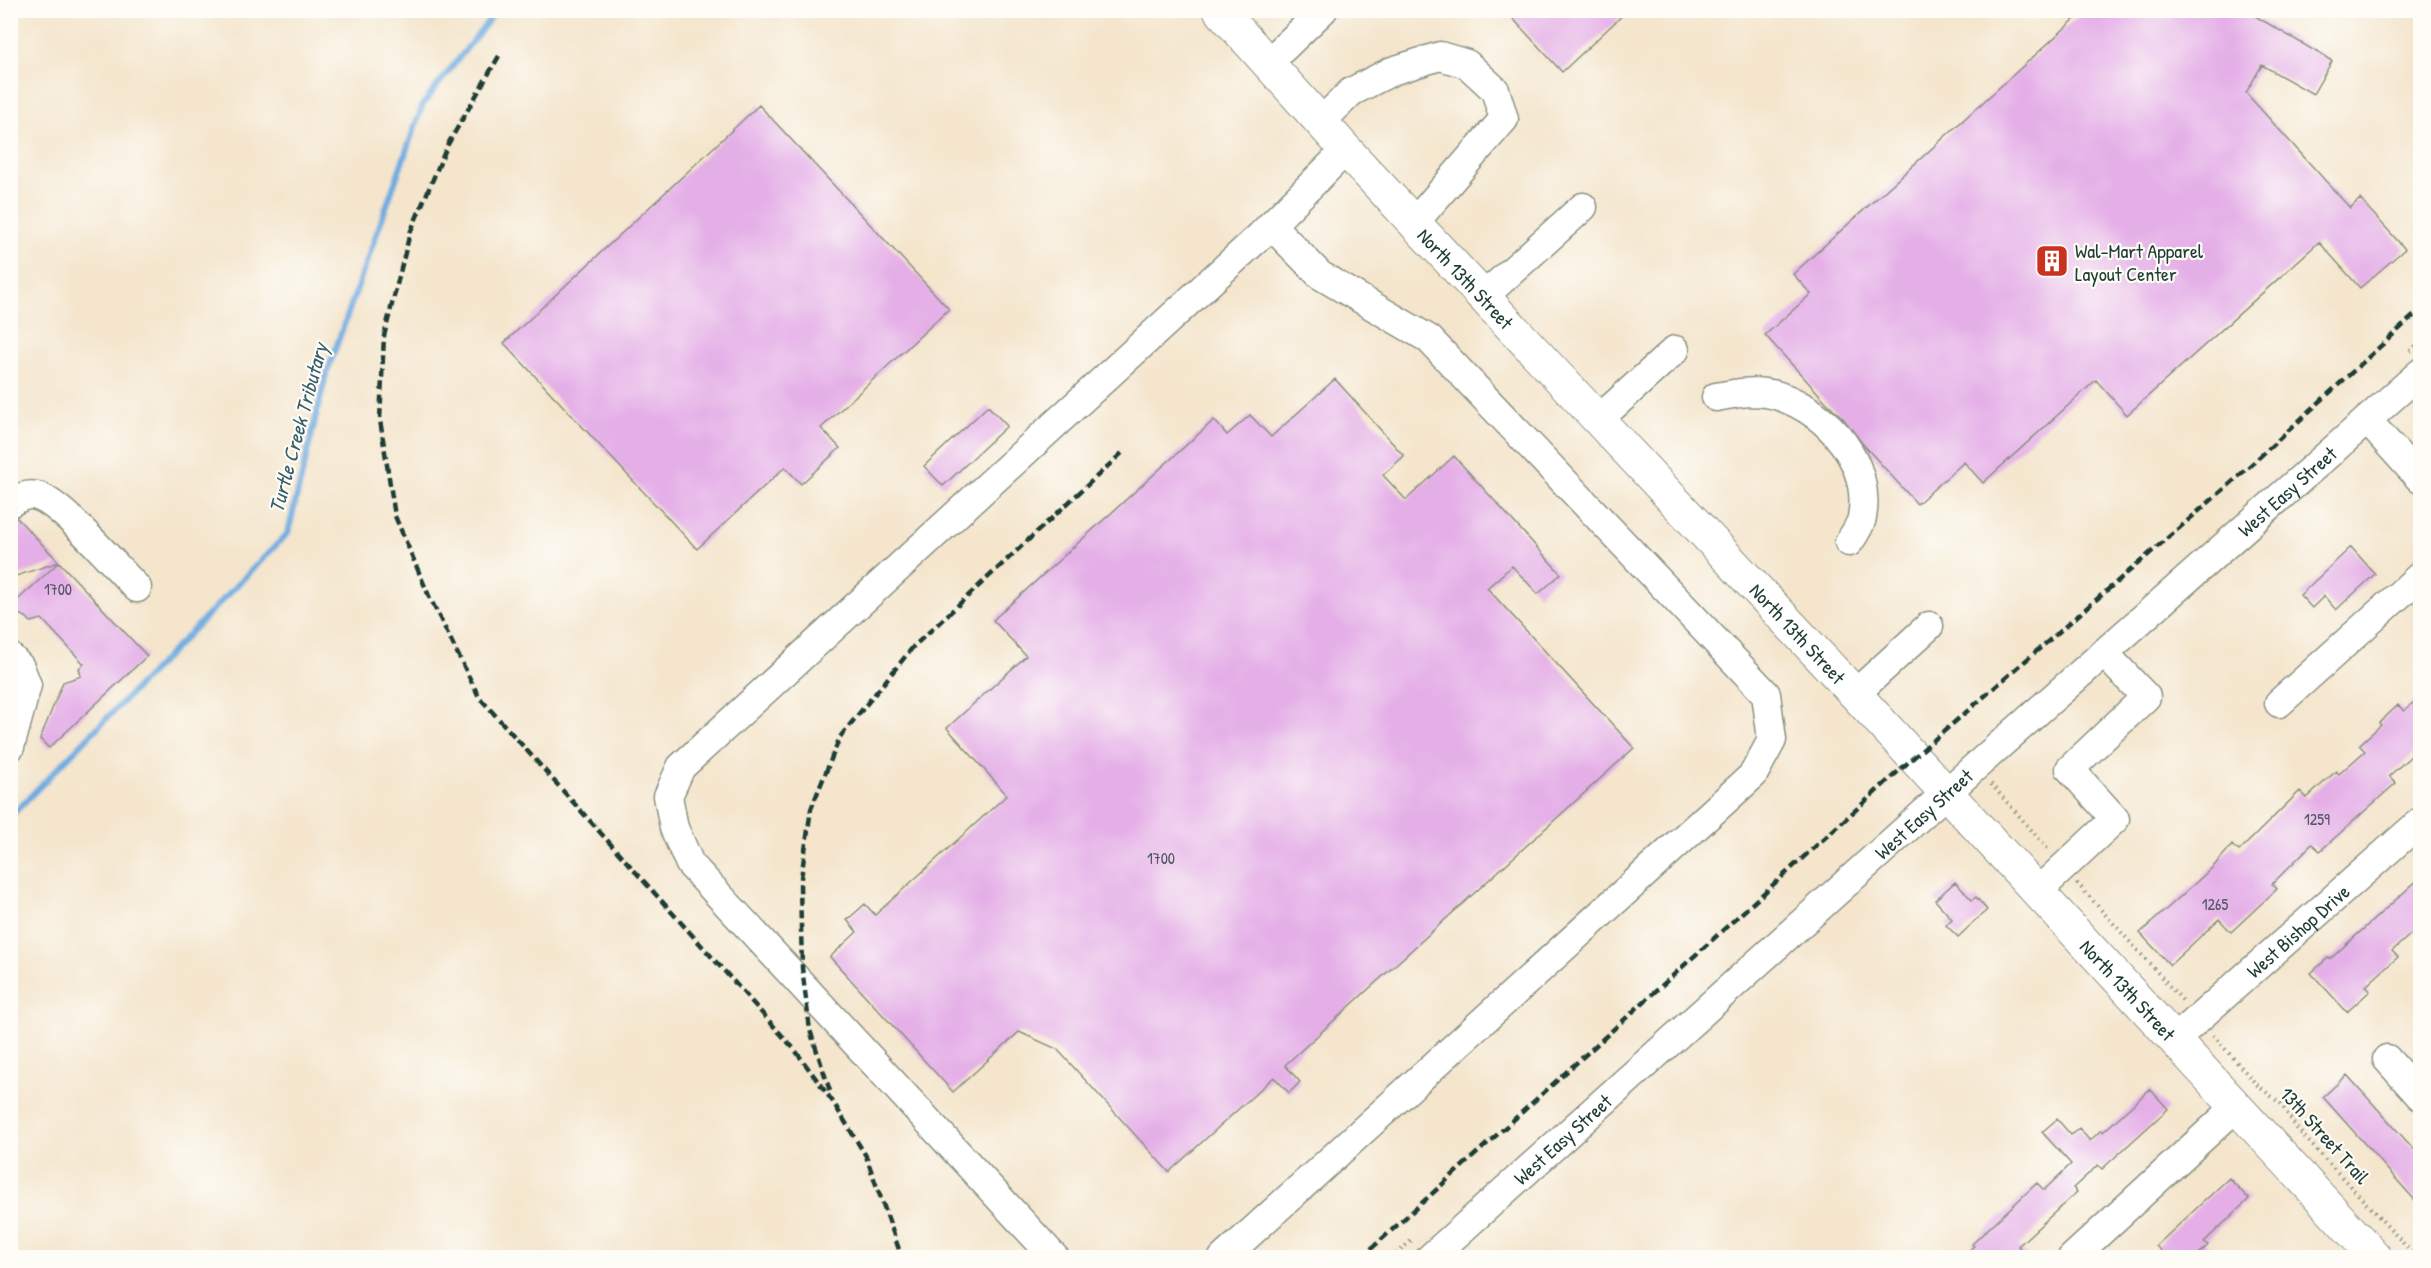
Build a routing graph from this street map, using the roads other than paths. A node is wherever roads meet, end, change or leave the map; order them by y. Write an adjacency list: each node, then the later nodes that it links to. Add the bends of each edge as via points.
1 (1221, 10): 3 (main road, North 13th Street)
2 (1323, 10): 3 (street)
3 (1268, 63): 4 (main road, North 13th Street)
4 (1321, 122): 5 (main road, North 13th Street); 7 (street, via 1351,92 1392,71 1440,56 1467,64 1495,90 1504,119)
5 (1346, 150): 7 (main road, North 13th Street); 8 (street)
6 (1583, 207): 9 (street)
7 (1414, 223): 9 (main road, North 13th Street)
8 (1271, 225): 33 (street, via 681,767 668,796 674,828 690,864); 34 (street, via 1320,275 1430,339 1767,694 1772,740 1754,775)
9 (1483, 297): 13 (main road, North 13th Street)
10 (1675, 350): 13 (street)
11 (2421, 373): 14 (street, West Easy Street)
12 (1716, 397): 17 (street, via 1749,392 1778,396 1805,407 1834,430 1851,453 1861,478 1862,520)
13 (1598, 420): 23 (main road, North 13th Street)
14 (2367, 420): 15 (street); 21 (street, West Easy Street)
15 (2421, 479)
16 (10, 503): 19 (street, via 35,495 56,506)
17 (1850, 542)
18 (2421, 576): 24 (street)
19 (136, 588)
20 (1929, 626): 23 (street)
21 (2104, 653): 26 (street, West Easy Street); 28 (street, via 2146,697 2070,769 2115,819)
22 (10, 657): 25 (street, via 20,667 27,685)
23 (1855, 694): 26 (main road, North 13th Street)
24 (2279, 704)
25 (10, 747)
26 (1946, 794): 28 (main road, North 13th Street); 35 (street, West Easy Street)
27 (2421, 822): 29 (street, West Bishop Drive)
28 (2037, 892): 29 (main road, North 13th Street)
29 (2174, 1040): 32 (main road, North 13th Street)
30 (2387, 1059): 31 (street)
31 (2421, 1096)
32 (2235, 1108): 36 (street); 37 (main road, North 13th Street)
33 (1055, 1257)
34 (1223, 1257)
35 (1430, 1257)
36 (2072, 1257)
37 (2376, 1257)

